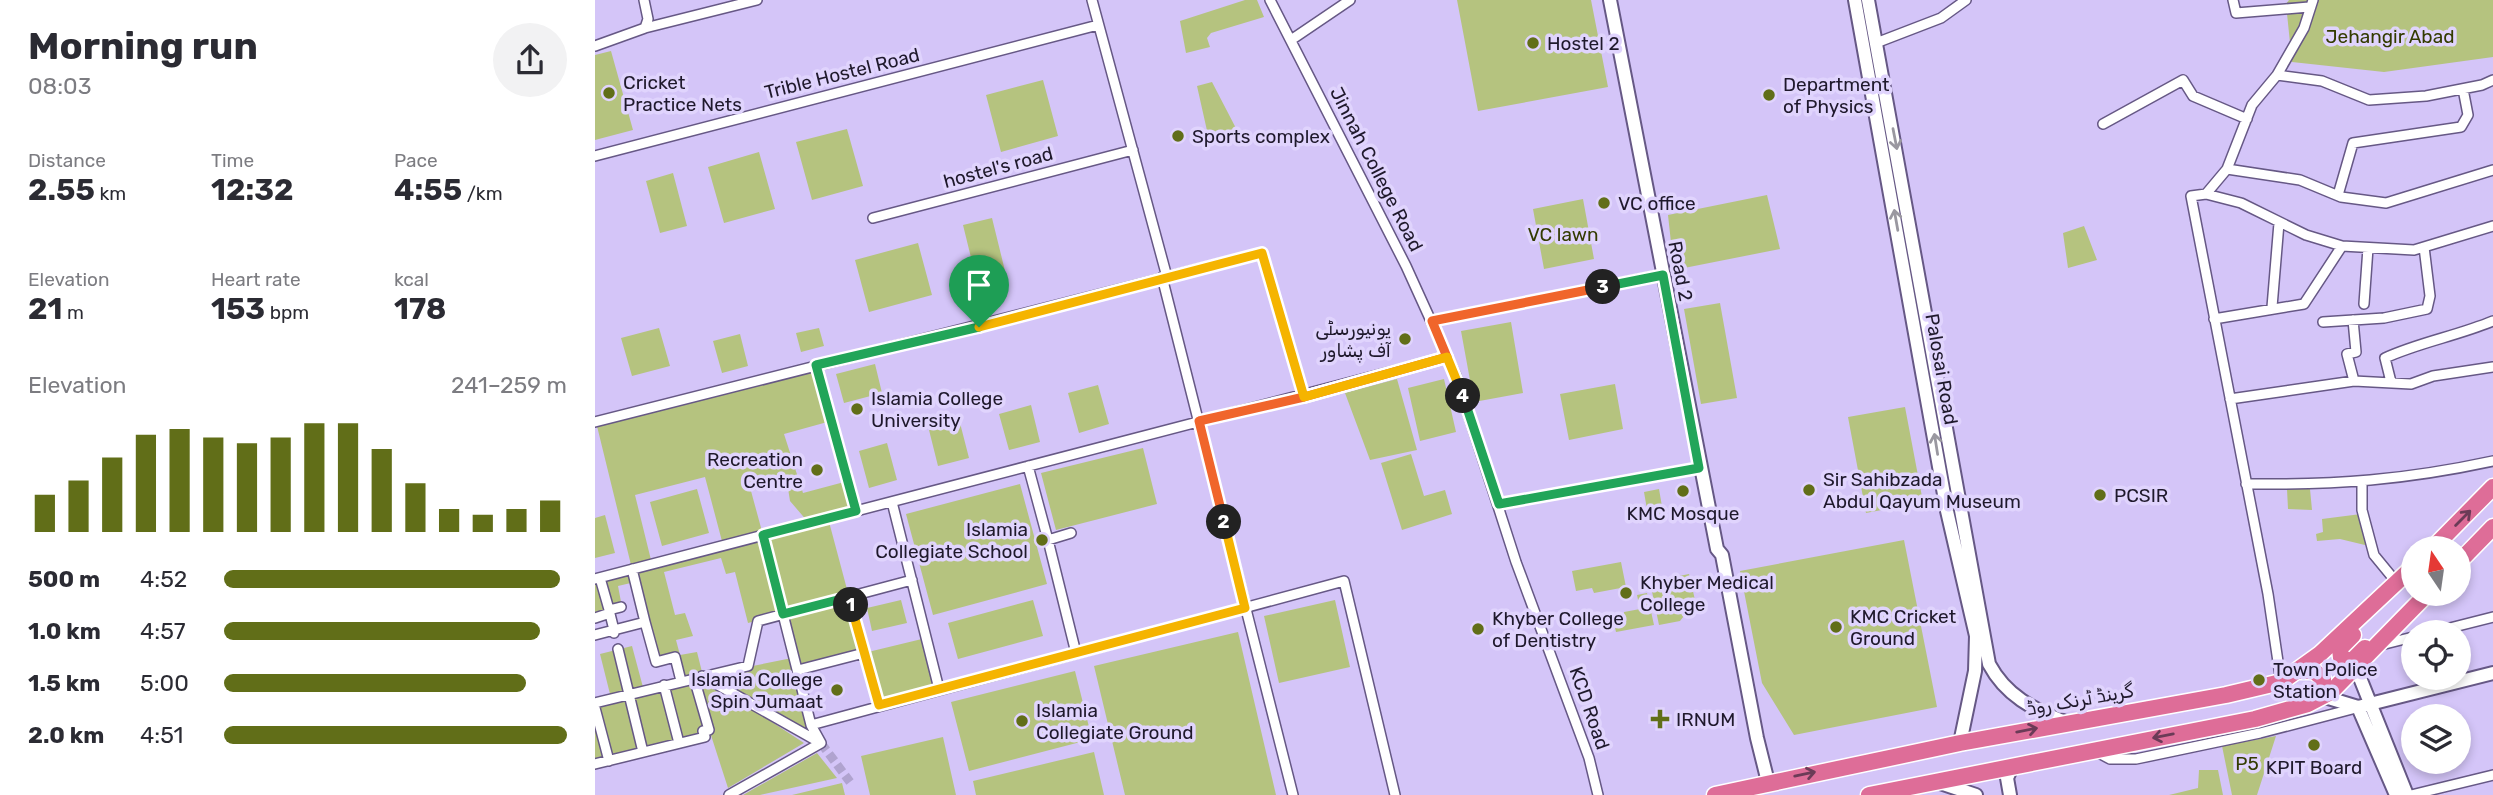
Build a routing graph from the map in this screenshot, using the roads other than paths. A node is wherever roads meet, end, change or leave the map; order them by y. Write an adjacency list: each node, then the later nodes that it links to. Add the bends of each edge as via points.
1 (644, 0): 13 (street, via 649,19)
2 (757, 0): 13 (street)
3 (1092, 0): 12 (street)
4 (1270, 0): 14 (street, Jinnah College Road)
5 (1350, 0): 14 (street)
6 (1609, 0): 34 (street, Road 2)
7 (1855, 0): 79 (street, Palosai Road, one-way to 7, via 1947,511)
8 (1868, 0): 15 (street)
9 (1966, 0): 15 (street, via 1941,18)
10 (2233, 0): 11 (street, via 2235,13)
11 (2311, 4): 17 (street, via 2304,28)
12 (1098, 25): 22 (street); 23 (street, Trible Hostel Road)
13 (645, 27): 16 (street)
14 (1291, 40): 40 (street, Jinnah College Road)
15 (1876, 43): 79 (street, one-way to 79)
16 (595, 46)
17 (2277, 75): 19 (street, via 2322,81 2369,100); 20 (street, via 2252,105)
18 (2493, 80): 19 (street)
19 (2463, 89): 27 (street, via 2468,115 2461,127 2353,143)
20 (2247, 119): 21 (street, via 2193,96 2183,80); 24 (street)
21 (2103, 124)
22 (1133, 150): 28 (street, hostel's road); 35 (street)
23 (595, 156)
24 (2227, 169): 26 (street); 27 (street, via 2300,180)
25 (2493, 170): 27 (street, via 2386,203)
26 (2206, 194): 29 (street, via 2241,203); 38 (street, via 2191,196)
27 (2338, 195)
28 (873, 218)
29 (2280, 223): 31 (street); 37 (street)
30 (2493, 226): 32 (street)
31 (2342, 246): 33 (street); 37 (street, via 2304,304)
32 (2424, 247): 33 (street); 39 (street, via 2430,296 2427,309)
33 (2368, 248): 36 (street)
34 (1663, 275): 40 (street); 54 (street, Road 2)
35 (1164, 277): 44 (street); 48 (street, via 1262,253); 50 (street)
36 (2364, 304)
37 (2273, 307): 38 (street)
38 (2214, 319): 49 (street)
39 (2353, 320): 42 (street); 46 (street, via 2356,352 2347,354)
40 (1432, 321): 43 (street, Jinnah College Road)
41 (2493, 321): 47 (street, via 2385,358)
42 (2323, 322)
43 (1447, 357): 48 (street); 59 (street, KCD Road)
44 (816, 365): 51 (street); 60 (street)
45 (2493, 367): 47 (street, via 2411,384)
46 (2354, 381): 47 (street); 49 (street)
47 (2391, 382)
48 (1304, 397): 50 (street)
49 (2230, 399): 56 (street)
50 (1199, 421): 53 (street); 78 (street)
51 (595, 422)
52 (2493, 461): 55 (street)
53 (1028, 466): 58 (street); 65 (street)
54 (1699, 468): 59 (street); 119 (street, Road 2, via 1755,771)
55 (2362, 483): 56 (street); 73 (street, via 2362,509 2374,555)
56 (2246, 484): 99 (street)
57 (2493, 487): 64 (highway, one-way to 57)
58 (892, 502): 60 (street); 72 (street)
59 (1499, 504): 123 (street, KCD Road)
60 (856, 511): 63 (street)
61 (2493, 527): 66 (highway)
62 (1071, 533): 65 (street)
63 (763, 535): 69 (street); 81 (street)
64 (2445, 536)
65 (1048, 540): 92 (street)
66 (2475, 545): 67 (highway); 68 (highway)
67 (2471, 548)
68 (2471, 549)
69 (632, 569): 70 (street); 84 (street)
70 (597, 578): 80 (street)
71 (2401, 579): 73 (highway, گرینڈ ٹرنک روڈ)
72 (912, 580): 74 (street); 101 (street)
73 (2394, 586): 93 (highway); 95 (highway, گرینڈ ٹرنک روڈ)
74 (849, 597): 81 (street); 91 (street)
75 (2407, 606): 93 (highway)
76 (2415, 606): 89 (highway)
77 (621, 607): 80 (street)
78 (1245, 608): 92 (street); 121 (street); 122 (street, via 1344,581)
79 (1975, 608): 107 (street, via 1997,679 2020,700); 111 (street, Palosai Road, via 1975,671)
80 (610, 613): 83 (street); 86 (street)
81 (783, 614): 94 (street); 97 (street, via 755,623 748,666)
82 (2493, 617): 85 (street)
83 (595, 618)
84 (645, 622): 86 (street); 98 (street, via 656,662 675,657)
85 (2471, 623)
86 (614, 632): 87 (street)
87 (595, 635)
88 (2401, 640): 89 (street)
89 (2376, 646): 93 (highway)
90 (618, 649): 102 (street)
91 (864, 653): 94 (street); 105 (street)
92 (1076, 653): 101 (street)
93 (2354, 669): 103 (highway); 106 (street)
94 (797, 670): 108 (street)
95 (2306, 671): 99 (highway, گرینڈ ٹرنک روڈ); 103 (highway, via 2323,679)
96 (2493, 673): 106 (street)
97 (698, 677): 98 (street); 109 (street, via 709,730 703,731 705,737); 110 (street)
98 (681, 681): 100 (street)
99 (2281, 681): 107 (highway, گرینڈ ٹرنک روڈ)
100 (664, 685): 102 (street); 109 (street)
101 (939, 689): 105 (street)
102 (628, 694): 104 (street); 113 (street)
103 (2331, 697): 106 (street); 112 (highway, one-way to 112, via 2276,715)
104 (595, 705): 114 (street)
105 (879, 705): 108 (street)
106 (2364, 706): 112 (street, via 2136,759 2110,759); 128 (street); 129 (street)
107 (2066, 722): 111 (highway, گرینڈ ٹرنک روڈ, one-way to 107)
108 (811, 724): 110 (street)
109 (679, 743): 113 (street)
110 (821, 743): 120 (street)
111 (1960, 743): 119 (highway, گرینڈ ٹرنک روڈ, one-way to 111)
112 (2094, 750): 116 (highway)
113 (643, 752): 114 (street)
114 (609, 761): 115 (street)
115 (595, 764)
116 (2012, 767): 118 (highway); 127 (street, via 2007,778)
117 (2493, 775): 129 (street)
118 (1937, 782): 125 (highway); 126 (street)
119 (1762, 784): 124 (highway, گرینڈ ٹرنک روڈ)
120 (729, 795)
121 (1293, 795)
122 (1395, 795)
123 (1598, 795)
124 (1715, 795)
125 (1869, 795)
126 (1976, 795)
127 (2010, 795)
128 (2396, 795)
129 (2409, 795)

